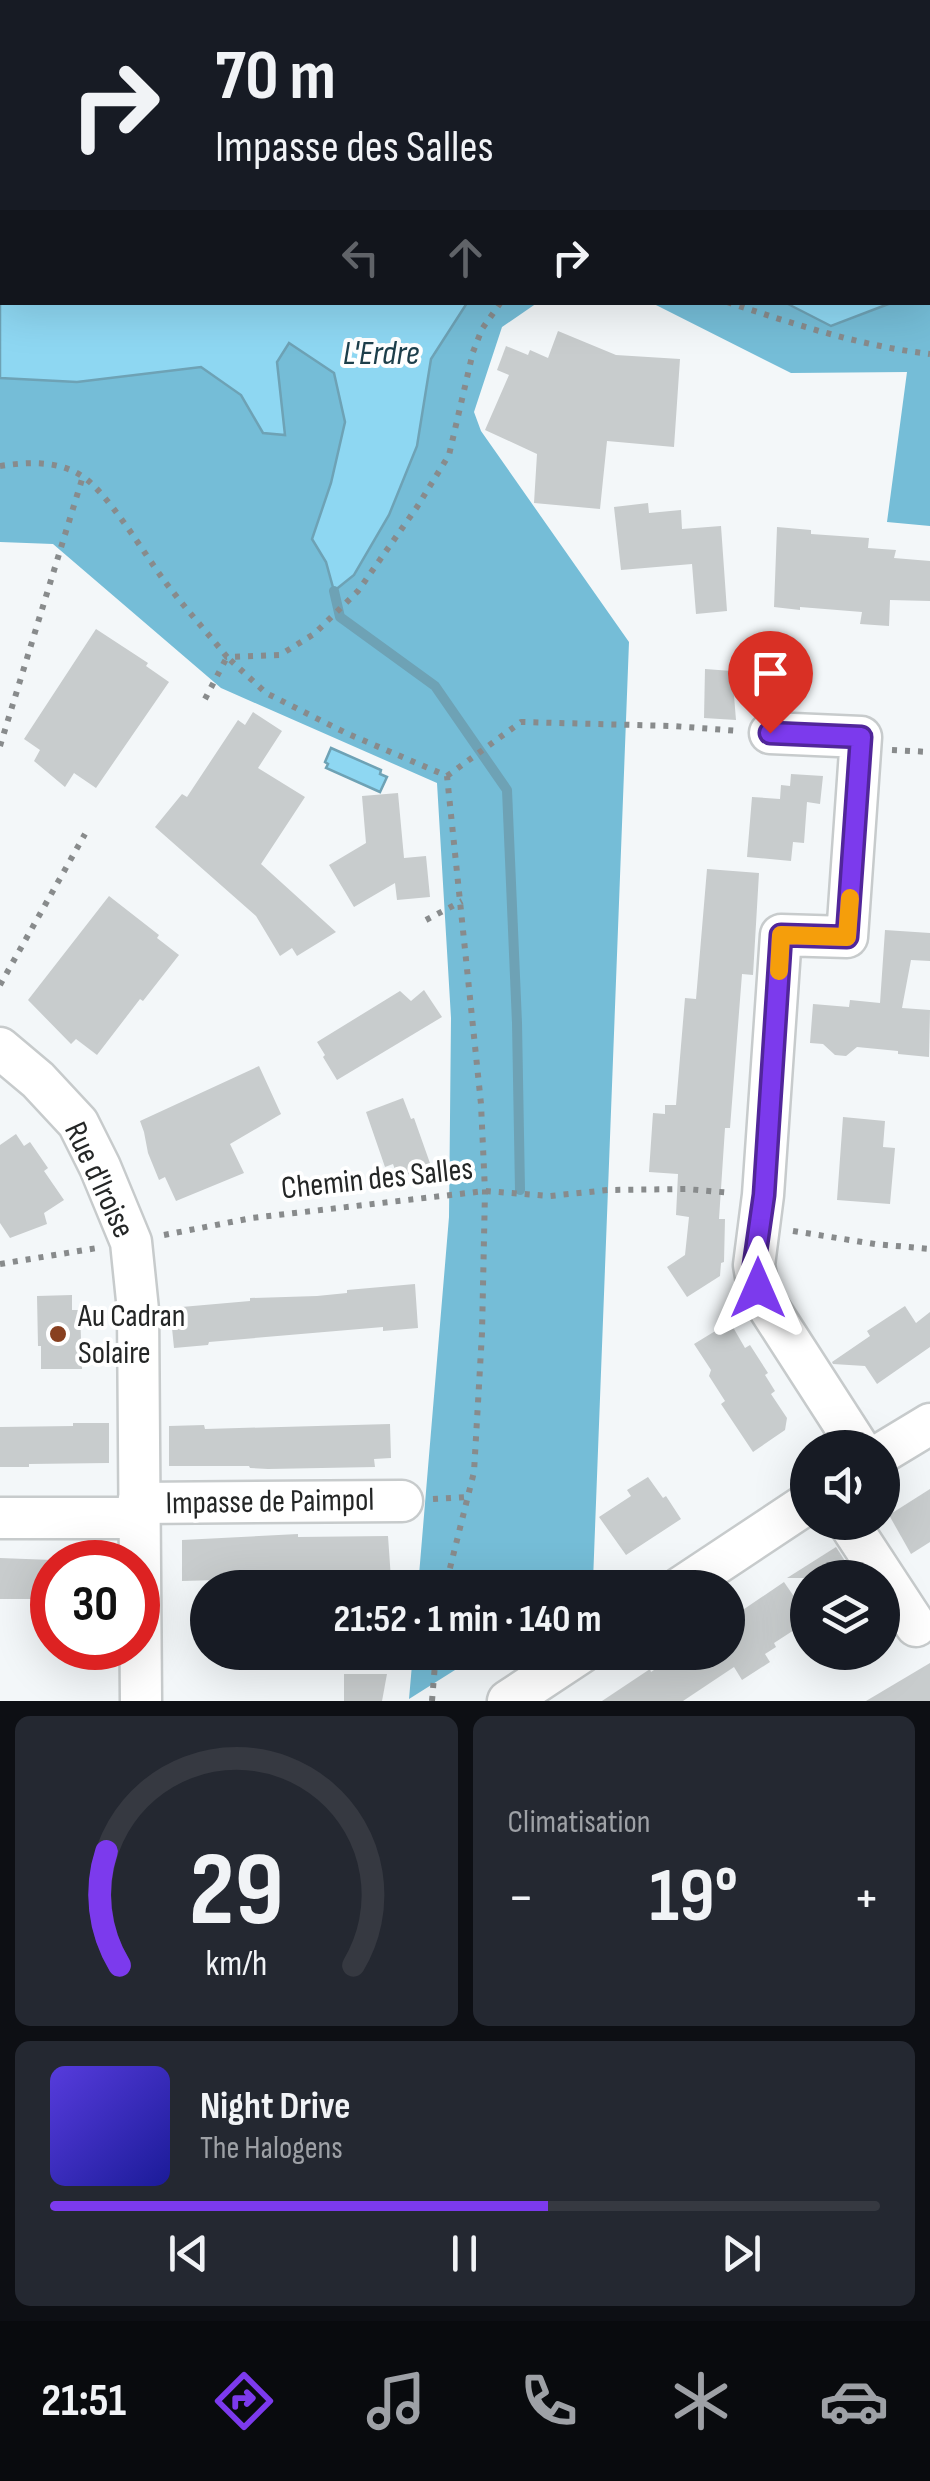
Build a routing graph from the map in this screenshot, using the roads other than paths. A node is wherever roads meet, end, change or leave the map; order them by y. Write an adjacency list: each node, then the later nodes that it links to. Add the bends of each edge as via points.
1 (770, 733): 4 (street, via 861,737 847,937 781,935 754,1265 758,1288)
2 (0, 1048): 7 (street, Rue d'Iroise, via 78,1123 131,1242 138,1310)
3 (930, 1424): 5 (street)
4 (848, 1430)
5 (900, 1442)
6 (402, 1501): 7 (street, Impasse de Paimpol)
7 (138, 1511): 9 (street, Impasse de Paimpol); 14 (street, Rue d'Iroise)
8 (790, 1514): 11 (street)
9 (0, 1518)
10 (860, 1540): 12 (street)
11 (707, 1570)
12 (916, 1626)
13 (555, 1670): 15 (street)
14 (140, 1701)
15 (508, 1701)

